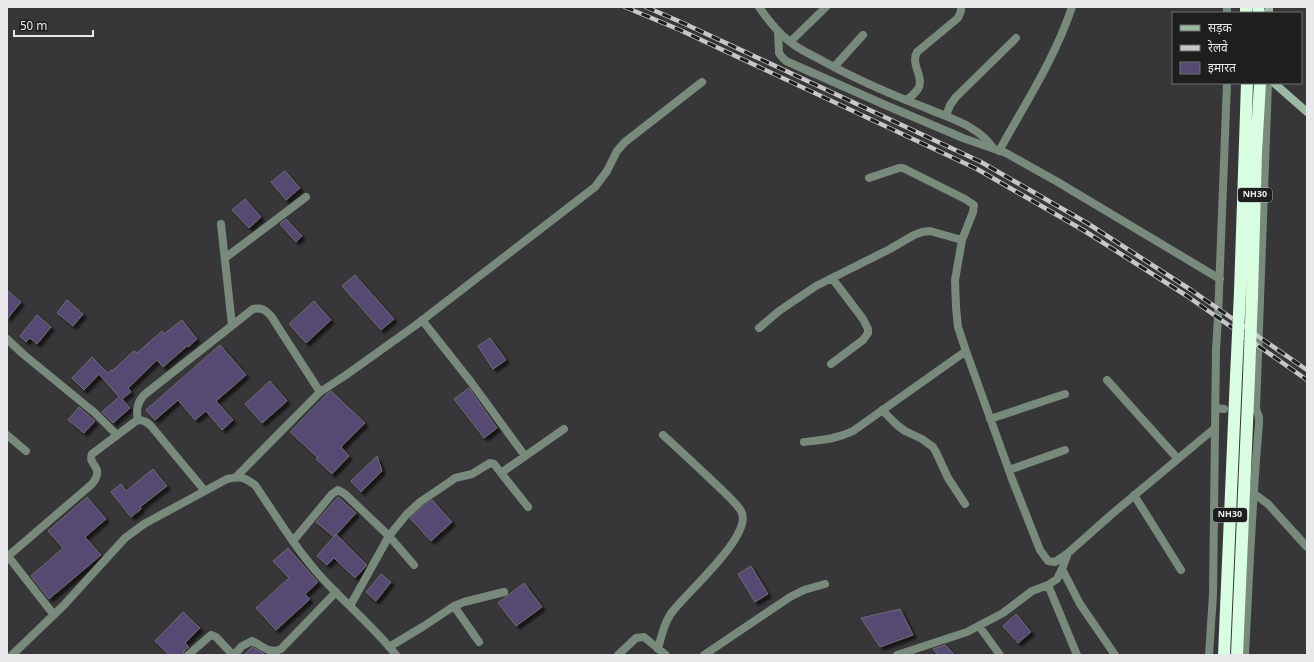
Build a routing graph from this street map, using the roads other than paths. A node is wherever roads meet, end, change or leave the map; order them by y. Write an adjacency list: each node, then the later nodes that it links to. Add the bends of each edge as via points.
1 (759, 7): 5 (street)
2 (826, 7): 8 (street)
3 (961, 7): 16 (street, via 958,18 914,57 920,84)
4 (1072, 7): 19 (street, via 1053,54)
5 (778, 31): 8 (street); 19 (street, via 779,53 786,60 962,138)
6 (863, 35): 9 (street)
7 (1016, 38): 18 (street, via 956,97)
8 (790, 42): 9 (street)
9 (834, 67): 16 (street)
10 (702, 82): 27 (street, via 625,142 595,187)
11 (1227, 84): 26 (street)
12 (1268, 84): 55 (street, via 1256,409 1259,424)
13 (1275, 84): 17 (street)
14 (1247, 87): 91 (highway, NH30, bridge)
15 (1260, 88): 92 (highway, NH30, bridge)
16 (907, 100): 18 (street)
17 (1307, 112)
18 (946, 116): 19 (street, via 979,133)
19 (996, 149): 26 (street, via 1056,181)
20 (869, 178): 23 (street, via 903,168 974,205)
21 (306, 197): 24 (street)
22 (221, 224): 24 (street)
23 (962, 240): 25 (street, via 930,231 922,232); 31 (street, via 955,280 958,327)
24 (225, 258): 28 (street)
25 (832, 278): 29 (street, via 779,311); 32 (street, via 864,319 868,333)
26 (1220, 279): 36 (street)
27 (422, 320): 34 (street); 49 (street)
28 (232, 325): 34 (street, via 253,309 265,310); 40 (street, via 144,395 137,407)
29 (759, 328)
30 (7, 339): 43 (street, via 95,413)
31 (966, 351): 38 (street); 39 (street)
32 (831, 364)
33 (1107, 380): 50 (street)
34 (320, 392): 53 (street)
35 (1065, 394): 39 (street)
36 (1215, 408): 37 (street); 41 (street)
37 (1224, 409)
38 (882, 410): 46 (street, via 843,436); 57 (street, via 905,431 933,447 948,478)
39 (990, 419): 51 (street)
40 (138, 420): 43 (street); 54 (street, via 151,426)
41 (1215, 428): 50 (street); 90 (street, via 1213,594)
42 (564, 429): 49 (street)
43 (117, 435): 63 (street, via 92,454 92,460 98,470 92,484)
44 (663, 435): 77 (street, via 738,506 743,522 729,550 670,615)
45 (7, 436): 48 (street)
46 (804, 442)
47 (1065, 450): 51 (street)
48 (26, 451)
49 (525, 456): 52 (street)
50 (1178, 459): 56 (street)
51 (1009, 470): 62 (street, via 1045,558 1055,562)
52 (501, 473): 58 (street); 59 (street, via 490,463 472,474 455,478 420,502)
53 (236, 477): 54 (street); 60 (street, via 245,478 255,485)
54 (205, 491): 73 (street, via 144,524 125,538)
55 (1253, 493): 61 (street, via 1268,504); 93 (street)
56 (1134, 495): 62 (street); 66 (street)
57 (965, 504)
58 (528, 507)
59 (389, 536): 60 (street, via 338,490); 64 (street); 71 (street)
60 (293, 541): 69 (street)
61 (1307, 547)
62 (1068, 553): 65 (street)
63 (7, 556): 73 (street)
64 (414, 565)
65 (1062, 569): 68 (street, via 1057,579); 89 (street, via 1080,604)
66 (1181, 570)
67 (825, 584): 85 (street, via 790,597)
68 (1048, 585): 74 (street, via 1032,591 1003,613); 88 (street)
69 (336, 592): 71 (street); 81 (street, via 281,649 272,651 252,641)
70 (504, 592): 72 (street)
71 (350, 606): 76 (street)
72 (454, 606): 75 (street); 76 (street)
73 (54, 615): 79 (street)
74 (979, 626): 78 (street); 87 (street)
75 (479, 642)
76 (389, 647): 82 (street)
77 (658, 649): 83 (street, via 644,637 640,637); 84 (street)
78 (911, 653): 86 (street)
79 (12, 655)
80 (188, 655): 81 (street, via 211,635)
81 (233, 655)
82 (396, 655)
83 (618, 655)
84 (666, 655)
85 (704, 655)
86 (897, 655)
87 (1000, 655)
88 (1077, 655)
89 (1115, 655)
90 (1209, 655)
91 (1224, 655)
92 (1237, 655)
93 (1244, 655)

